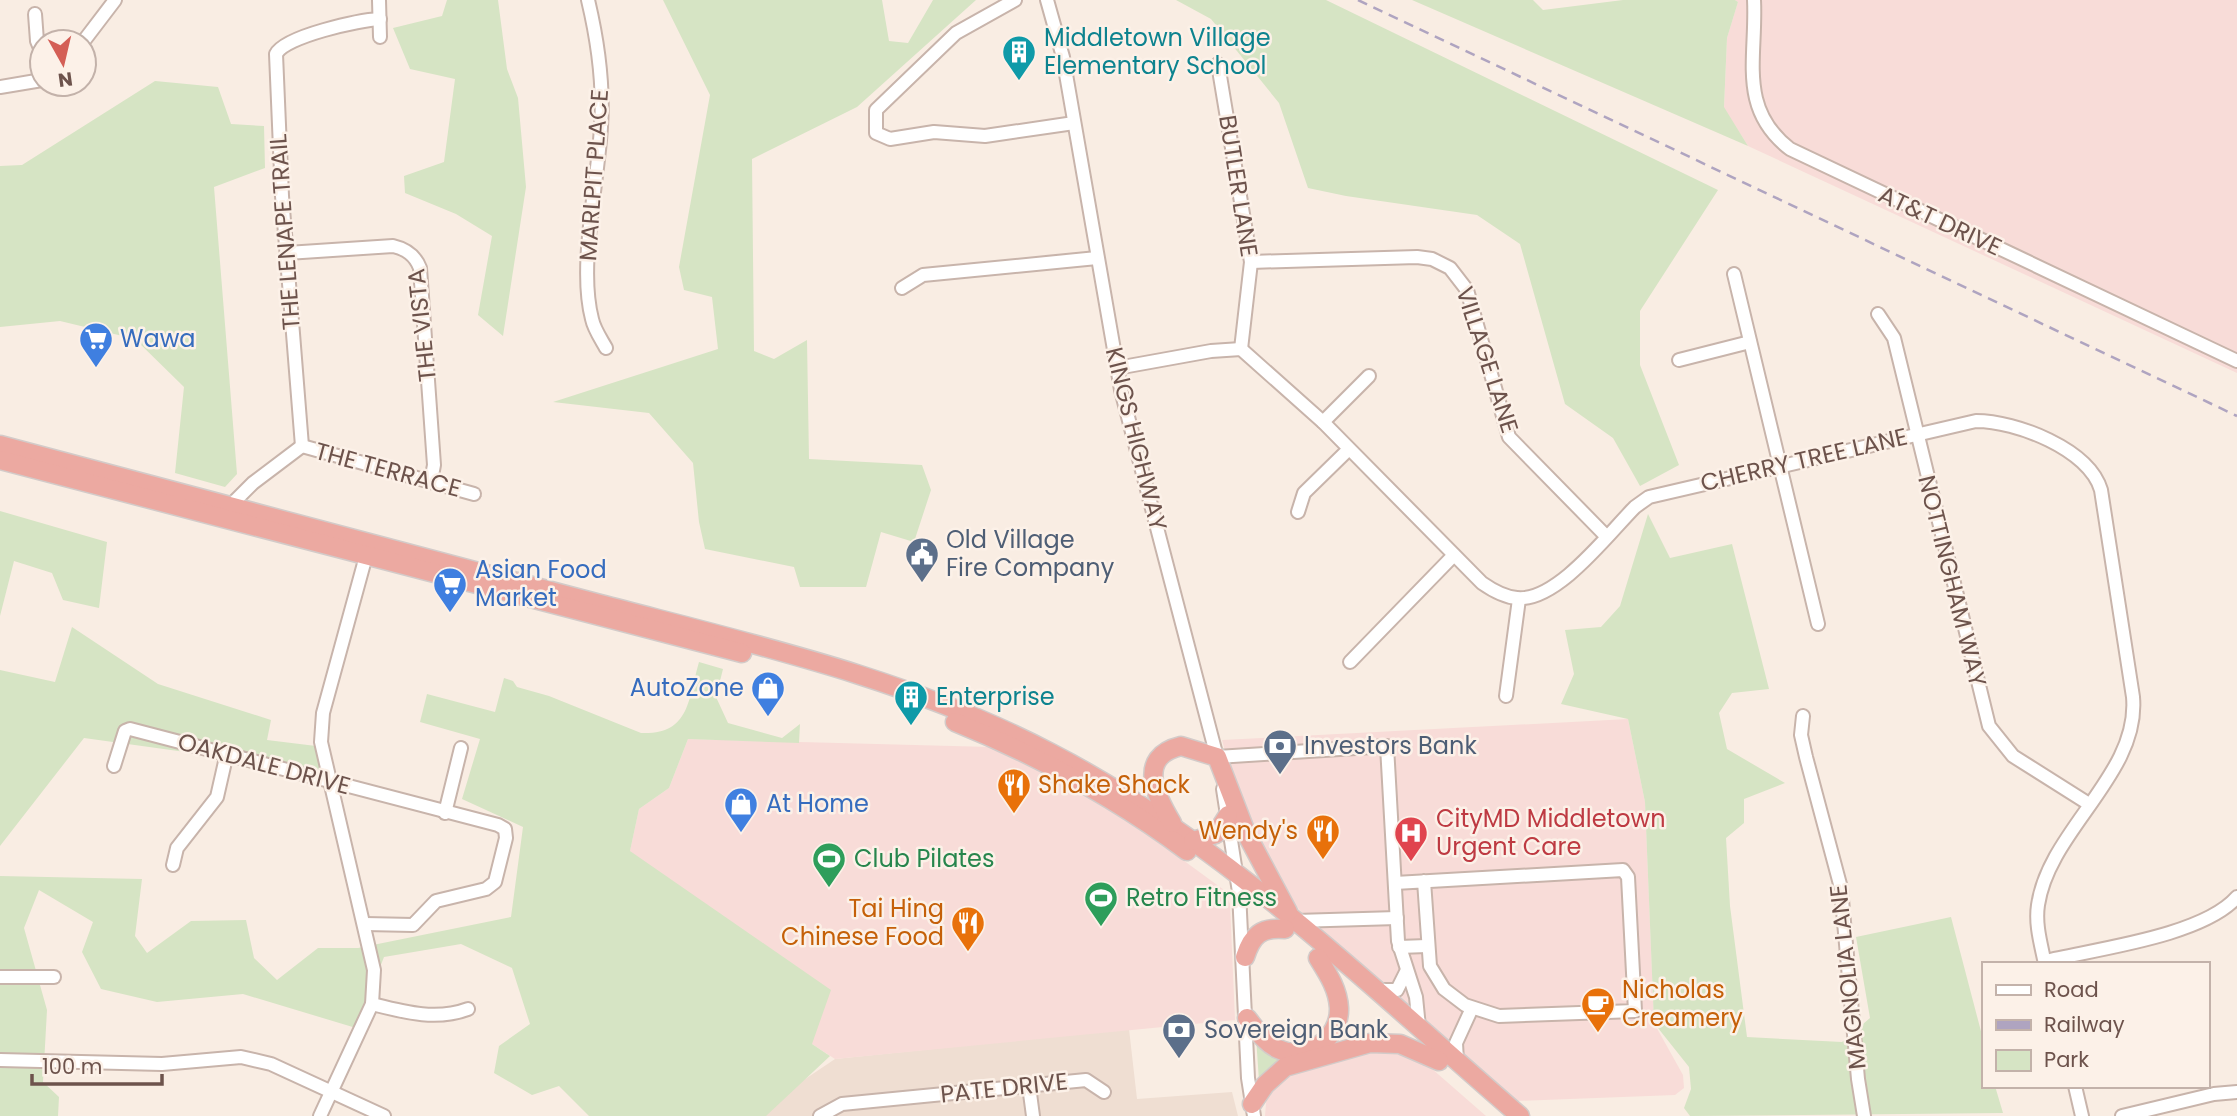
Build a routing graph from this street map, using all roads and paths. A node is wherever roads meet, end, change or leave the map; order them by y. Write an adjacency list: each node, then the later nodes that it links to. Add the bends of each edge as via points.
1 (115, 0): 10 (street)
2 (379, 0): 8 (street)
3 (588, 0): 23 (street, MARLPIT PLACE, via 602,92 589,307)
4 (1016, 0): 15 (street, via 956,33 903,82 876,110 876,133 890,139 934,132 985,136)
5 (1047, 0): 15 (street, KINGS HIGHWAY)
6 (1754, 0): 26 (street, AT&T DRIVE, via 1753,93 1768,127 1784,144)
7 (34, 14): 9 (street)
8 (380, 19): 11 (street); 16 (street, THE LENAPE TRAIL, via 318,33 286,44 276,54)
9 (36, 28)
10 (94, 28)
11 (380, 37)
12 (1218, 64): 18 (street, BUTLER LANE)
13 (28, 82): 14 (street)
14 (0, 87)
15 (1074, 123): 17 (street, KINGS HIGHWAY)
16 (287, 253): 31 (street, THE LENAPE TRAIL); 35 (street, THE VISTA, via 393,246 408,251 418,263 434,465)
17 (1097, 258): 20 (street, via 923,275); 27 (street, KINGS HIGHWAY)
18 (1251, 262): 24 (street, BUTLER LANE); 39 (street, VILLAGE LANE, via 1417,257 1450,268 1473,306 1509,437)
19 (1734, 274): 22 (street)
20 (902, 288)
21 (1878, 314): 30 (street, NOTTINGHAM WAY, via 1894,338)
22 (1750, 342): 25 (street); 34 (street)
23 (606, 348)
24 (1241, 349): 27 (street); 29 (street)
25 (1679, 360)
26 (2237, 361)
27 (1117, 368): 49 (street, KINGS HIGHWAY)
28 (1369, 376): 29 (street)
29 (1323, 422): 32 (street)
30 (1917, 433): 34 (street, CHERRY TREE LANE); 52 (street, NOTTINGHAM WAY, via 1989,726 2013,756); 52 (street, CHERRY TREE LANE, via 1964,422 1999,422 2073,454 2096,477 2134,707 2123,750)
31 (302, 446): 35 (street, THE TERRACE); 37 (street)
32 (1348, 450): 38 (street, via 1304,493); 41 (street)
33 (1, 457): 37 (highway); 40 (highway)
34 (1780, 466): 39 (street, CHERRY TREE LANE, via 1649,497); 43 (street)
35 (431, 481): 36 (street, THE TERRACE)
36 (474, 494)
37 (230, 506): 55 (highway, via 756,645 890,685 1051,752)
38 (1298, 512)
39 (1606, 536): 42 (street, CHERRY TREE LANE, via 1557,584)
40 (366, 555): 51 (street, via 323,713 321,742); 59 (highway, via 801,669 933,713 1029,755 1095,791)
41 (1454, 555): 42 (street, via 1491,590); 44 (street)
42 (1519, 599): 45 (street)
43 (1818, 624)
44 (1350, 662)
45 (1506, 696)
46 (1803, 716): 95 (street, MAGNOLIA LANE, via 1801,735 1841,888)
47 (461, 748): 53 (street)
48 (227, 753): 50 (street, OAKDALE DRIVE, via 130,729 125,731); 51 (street, OAKDALE DRIVE); 57 (street, via 217,797 177,848)
49 (1217, 757): 54 (street, KINGS HIGHWAY); 55 (highway, via 1181,746 1167,752 1156,765 1155,794); 60 (street, via 1387,746); 64 (highway)
50 (114, 766)
51 (328, 780): 53 (street, OAKDALE DRIVE); 63 (street)
52 (2089, 804): 69 (street, CHERRY TREE LANE, via 2041,890 2037,923)
53 (442, 812): 63 (street, OAKDALE DRIVE, via 505,829 495,882 486,889 436,901 413,925)
54 (1228, 816): 56 (highway, via 1216,834); 59 (street, KINGS HIGHWAY)
55 (1175, 828): 56 (highway)
56 (1193, 841): 59 (highway)
57 (173, 865)
58 (1424, 881): 60 (street); 65 (street); 78 (street, via 1621,870 1627,875 1635,1011 1499,1016)
59 (1238, 883): 64 (highway); 67 (street, KINGS HIGHWAY)
60 (1395, 883): 62 (street)
61 (2237, 897): 69 (street, via 2217,915 2193,926)
62 (1397, 918): 64 (street); 66 (street)
63 (365, 924): 76 (street, via 373,959)
64 (1289, 925): 67 (highway, via 1257,934); 68 (highway); 74 (highway)
65 (1427, 946): 66 (street); 73 (street)
66 (1399, 947): 70 (street)
67 (1245, 957): 79 (street)
68 (1318, 958): 79 (highway, via 1334,985 1339,1008 1333,1031 1321,1045 1303,1052 1277,1048); 82 (highway)
69 (2045, 962)
70 (1406, 972): 74 (street, via 1397,990); 75 (street)
71 (0, 977): 72 (street)
72 (54, 977)
73 (1435, 978): 75 (street, via 1419,986); 78 (street)
74 (1373, 989): 80 (highway)
75 (1416, 997): 80 (street)
76 (372, 1004): 77 (street, via 421,1015 447,1016); 87 (street)
77 (468, 1009)
78 (1472, 1009): 82 (street)
79 (1247, 1018): 88 (street)
80 (1421, 1031): 82 (highway)
81 (0, 1060): 87 (street, via 162,1064 241,1057 271,1064)
82 (1448, 1061): 88 (highway, via 1400,1044 1370,1043 1284,1068 1265,1085); 93 (highway); 94 (highway)
83 (1029, 1086): 85 (street, PATE DRIVE, via 1086,1080); 91 (street, PATE DRIVE, via 842,1104); 92 (street)
84 (2075, 1088): 96 (street)
85 (1104, 1092)
86 (2237, 1092): 97 (street)
87 (331, 1093): 89 (street); 90 (street)
88 (1253, 1110)
89 (320, 1116)
90 (384, 1116)
91 (820, 1116)
92 (1033, 1116)
93 (1503, 1116)
94 (1520, 1116)
95 (1864, 1116)
96 (2082, 1116)
97 (2122, 1116)

